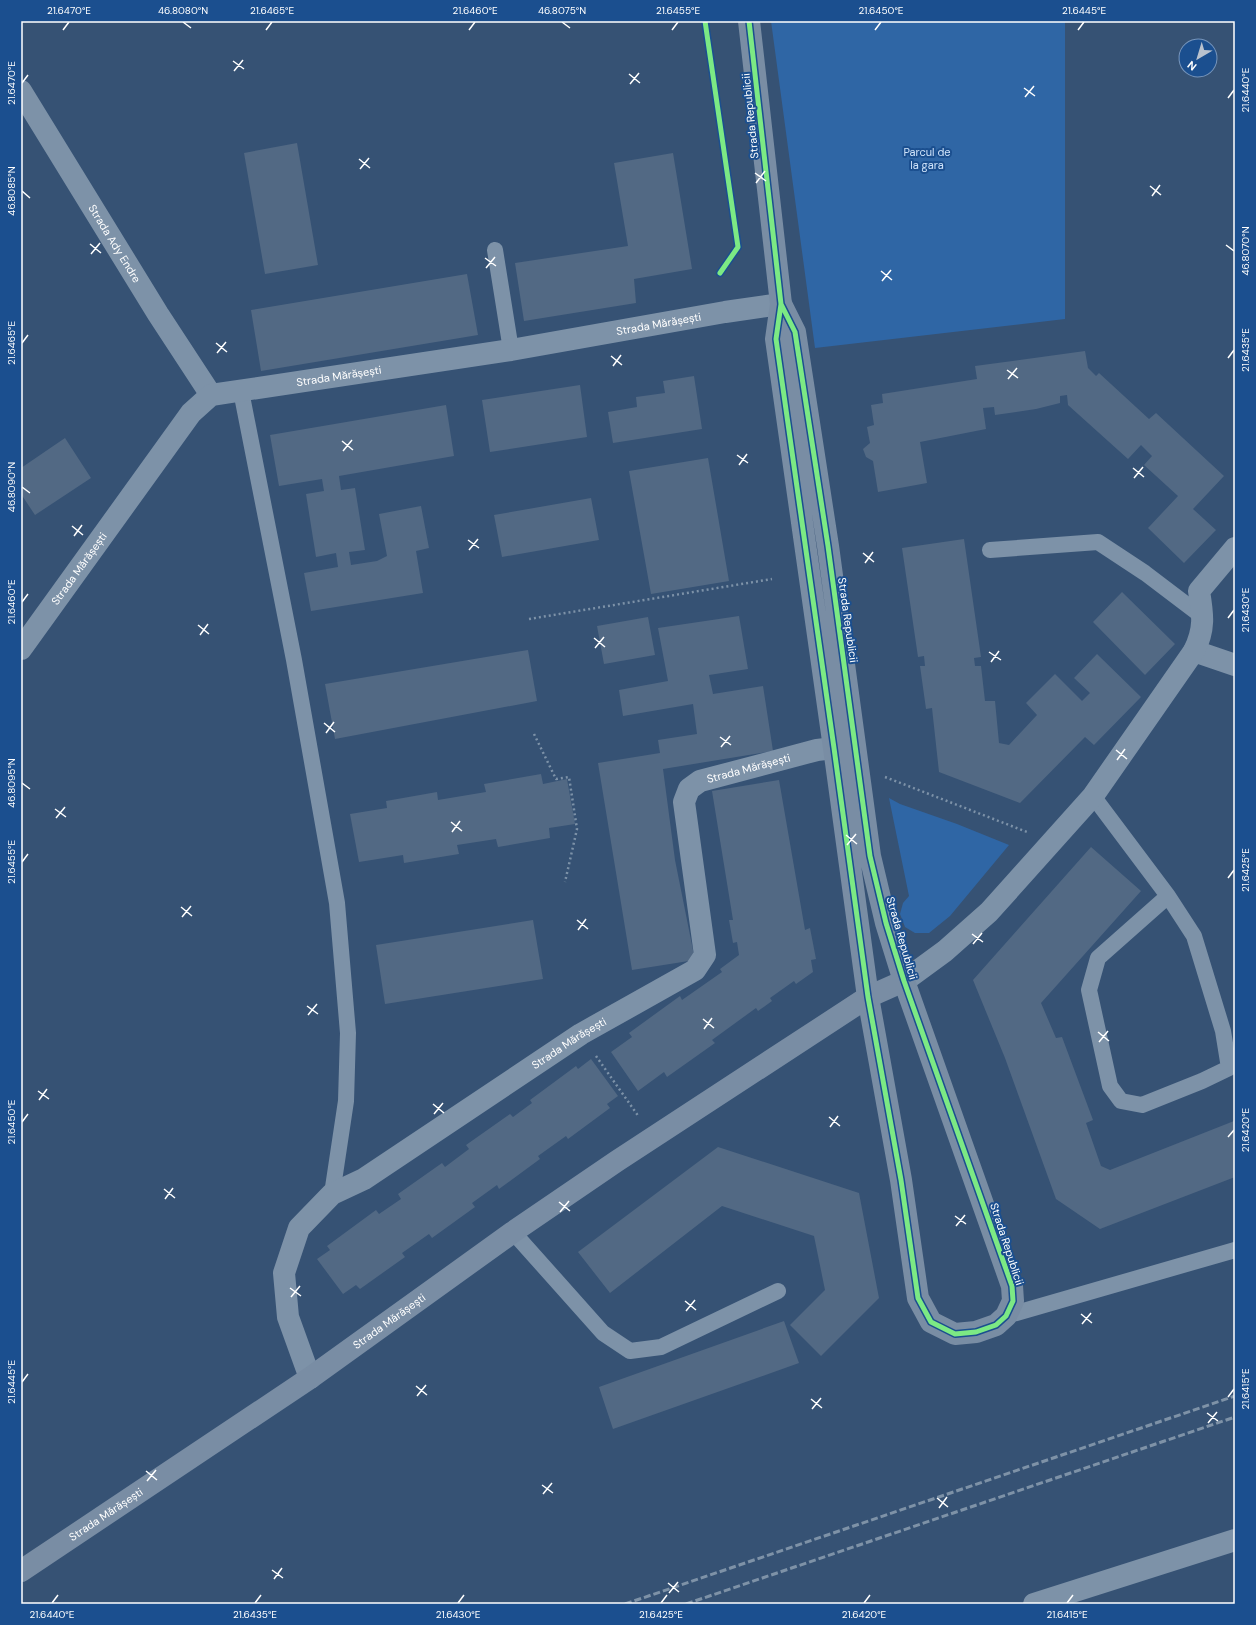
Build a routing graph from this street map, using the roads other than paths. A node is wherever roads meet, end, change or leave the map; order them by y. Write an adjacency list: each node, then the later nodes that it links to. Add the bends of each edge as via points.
1 (749, 21): 4 (street, Strada Republicii)
2 (21, 91): 7 (street, Strada Ady Endre, via 158,314)
3 (496, 250): 5 (lane)
4 (781, 304): 5 (street, Strada Mărășești); 14 (street, Strada Republicii, via 776,339); 17 (street, Strada Republicii, via 795,332 828,546 870,856 886,923)
5 (510, 350): 6 (street, Strada Mărășești)
6 (241, 391): 7 (street, Strada Mărășești); 19 (lane, via 294,660 337,903 348,1033 346,1101)
7 (211, 395): 11 (street, Strada Mărășești, via 191,414)
8 (1235, 548): 10 (street, via 1199,591)
9 (990, 550): 10 (lane, via 1098,542 1145,573)
10 (1203, 617): 12 (street, via 1200,638)
11 (21, 649)
12 (1194, 651): 13 (street); 15 (street)
13 (1235, 665)
14 (834, 748): 18 (street, Strada Republicii); 19 (street, Strada Mărășești, via 817,750 700,781 689,789 684,802 705,955 695,970 581,1034 364,1178)
15 (1093, 796): 16 (lane); 17 (street, via 989,912 945,952)
16 (1168, 896): 16 (lane, via 1098,958 1088,990 1110,1086 1121,1101 1142,1105 1229,1068 1223,1031 1194,936)
17 (904, 981): 18 (street, Strada Mărășești); 23 (street, Strada Republicii, via 1012,1286 1013,1300)
18 (868, 997): 20 (street, Strada Mărășești, via 653,1137); 23 (street, Strada Republicii, via 901,1180 918,1298 932,1322 954,1334 976,1332 996,1325)
19 (332, 1194): 24 (street, Strada Mărășești, via 299,1228 284,1273 288,1317)
20 (514, 1232): 22 (lane, via 603,1333 630,1351 661,1347); 24 (street, Strada Mărășești)
21 (1235, 1250): 23 (lane)
22 (778, 1291)
23 (1006, 1316)
24 (310, 1378): 26 (street, Strada Mărășești)
25 (1235, 1540): 27 (street)
26 (21, 1571)
27 (1034, 1604)

